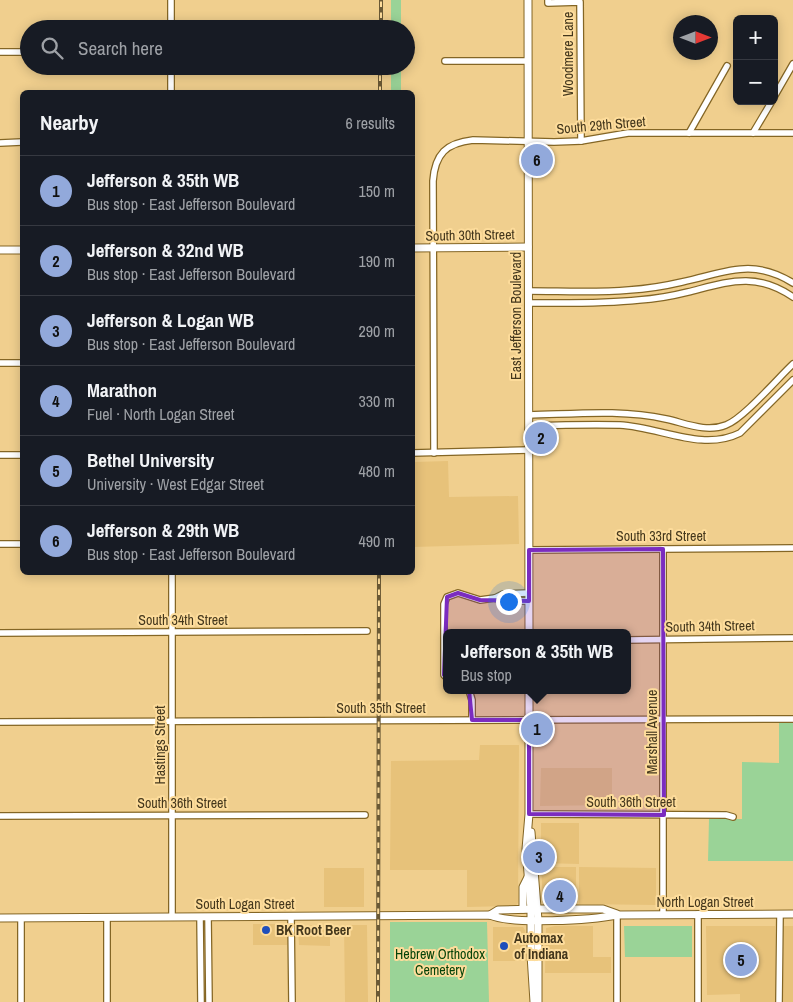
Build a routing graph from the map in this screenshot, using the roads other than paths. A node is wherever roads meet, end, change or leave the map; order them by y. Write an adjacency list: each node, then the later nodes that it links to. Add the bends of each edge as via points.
1 (171, 0): 4 (street)
2 (528, 0): 8 (street, East Jefferson Boulevard)
3 (548, 0): 19 (street, Woodmere Lane, via 548,3 580,2)
4 (171, 20)
5 (0, 52): 6 (street)
6 (20, 52)
7 (445, 61): 8 (street)
8 (528, 61): 18 (street, East Jefferson Boulevard)
9 (793, 64): 12 (street)
10 (727, 66): 15 (street)
11 (171, 75): 13 (street)
12 (778, 89)
13 (171, 90)
14 (770, 105): 16 (street)
15 (689, 133): 16 (street, South 29th Street); 19 (street, South 29th Street, via 620,134)
16 (754, 133): 17 (street, South 29th Street)
17 (793, 133)
18 (528, 141): 19 (street, South 29th Street); 22 (street, East Jefferson Boulevard); 24 (street, South 29th Street, via 462,141 444,151 434,170)
19 (581, 141)
20 (0, 142): 21 (street)
21 (20, 142)
22 (528, 247): 24 (street, South 30th Street); 28 (street, East Jefferson Boulevard)
23 (415, 248): 24 (street, South 30th Street)
24 (434, 248): 39 (street)
25 (0, 250): 26 (street)
26 (20, 250)
27 (792, 282): 28 (street, via 760,270 741,269 630,290); 29 (street)
28 (528, 291): 31 (street, East Jefferson Boulevard)
29 (784, 291): 30 (street); 31 (street, via 762,282 733,281 649,300)
30 (793, 297)
31 (528, 303): 36 (street, East Jefferson Boulevard)
32 (0, 363): 33 (street)
33 (20, 363)
34 (793, 364): 36 (street, via 738,418 716,428 646,415)
35 (793, 380): 37 (street, via 740,433 717,441 621,425)
36 (528, 415): 37 (street, East Jefferson Boulevard)
37 (528, 426): 38 (street, East Jefferson Boulevard)
38 (529, 450): 39 (street); 47 (street, East Jefferson Boulevard)
39 (434, 453): 40 (street)
40 (415, 454)
41 (0, 455): 42 (street)
42 (20, 455)
43 (0, 544): 44 (street)
44 (20, 544)
45 (793, 548): 46 (street, South 33rd Street)
46 (664, 549): 47 (street, South 33rd Street); 56 (street, Marshall Avenue)
47 (529, 550): 49 (street, East Jefferson Boulevard)
48 (172, 575): 54 (street, Hastings Street)
49 (529, 597): 50 (street, via 503,594 480,600 458,593 447,597); 51 (street, East Jefferson Boulevard)
50 (445, 629)
51 (529, 629)
52 (367, 631): 54 (street, South 34th Street)
53 (0, 633): 54 (street, South 34th Street)
54 (172, 633): 64 (street, Hastings Street)
55 (793, 638): 56 (street, South 34th Street)
56 (664, 639): 57 (street, South 34th Street); 60 (street, Marshall Avenue)
57 (631, 640)
58 (470, 694): 62 (street)
59 (529, 694): 63 (street)
60 (664, 719): 61 (street, South 35th Street); 63 (street, South 35th Street); 68 (street, Marshall Avenue)
61 (793, 719)
62 (472, 720): 63 (street, South 35th Street); 64 (street, South 35th Street)
63 (529, 720): 66 (street)
64 (172, 721): 65 (street, South 35th Street); 70 (street, Hastings Street)
65 (0, 722)
66 (529, 814): 68 (street, South 36th Street); 72 (street); 72 (street, via 526,849)
67 (365, 815): 70 (street, South 36th Street)
68 (664, 815): 71 (street, South 36th Street); 73 (street, Marshall Avenue)
69 (0, 816): 70 (street, South 36th Street)
70 (172, 816): 80 (street, Hastings Street)
71 (733, 816)
72 (531, 909): 77 (street, South Logan Street, via 498,910); 78 (street, North Logan Street, via 603,909); 86 (street)
73 (664, 914): 74 (street, North Logan Street); 78 (street, North Logan Street)
74 (698, 914): 75 (street, North Logan Street); 94 (street)
75 (780, 914): 76 (street, North Logan Street); 95 (street)
76 (793, 914)
77 (490, 915): 79 (street, South Logan Street); 86 (street, South Logan Street, via 499,919)
78 (617, 915): 86 (street, North Logan Street); 93 (street)
79 (291, 916): 82 (street, South Logan Street); 91 (street)
80 (172, 917): 81 (street, South Logan Street); 85 (street, South Logan Street)
81 (200, 917): 82 (street, South Logan Street); 89 (street)
82 (208, 917): 90 (street)
83 (0, 918): 84 (street, South Logan Street)
84 (21, 918): 85 (street, South Logan Street); 87 (street)
85 (107, 918): 88 (street)
86 (535, 920): 92 (street)
87 (21, 1002)
88 (108, 1002)
89 (201, 1002)
90 (209, 1002)
91 (292, 1002)
92 (536, 1002)
93 (617, 1002)
94 (698, 1002)
95 (779, 1002)

